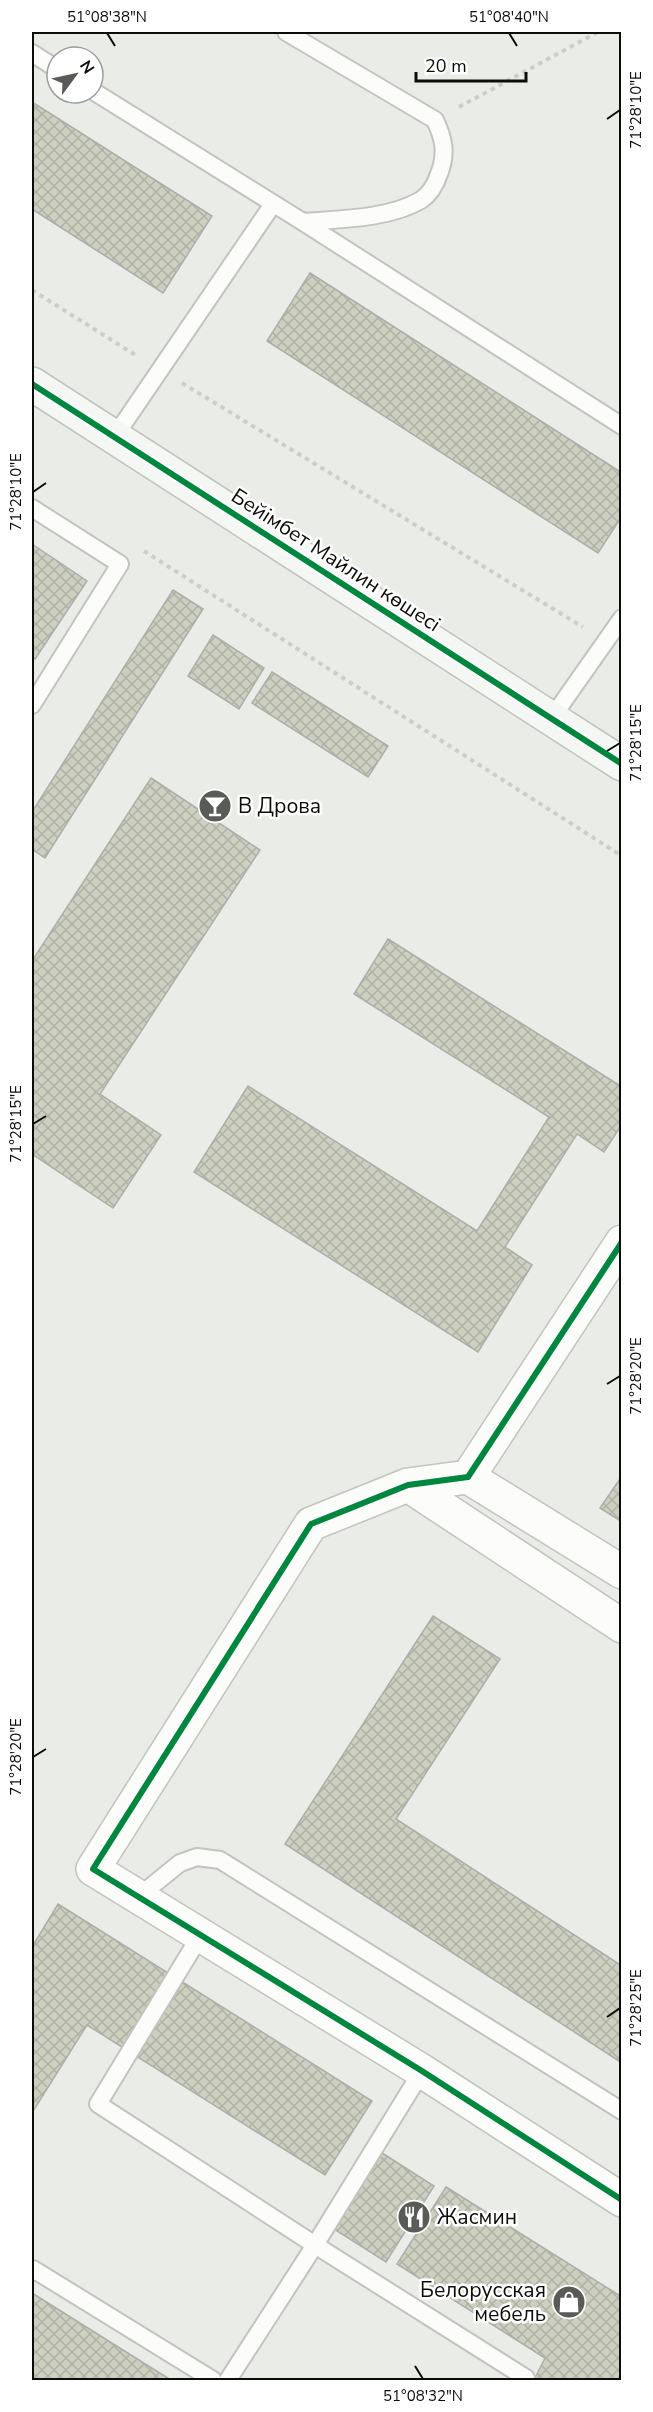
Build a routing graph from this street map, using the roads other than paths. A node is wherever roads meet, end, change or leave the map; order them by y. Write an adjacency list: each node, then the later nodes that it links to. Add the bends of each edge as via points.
1 (286, 32): 6 (lane, via 435,120 443,137 443,164 435,185 423,199 358,218)
2 (32, 53): 3 (lane)
3 (45, 61)
4 (105, 99): 5 (lane)
5 (273, 204): 6 (lane); 9 (lane)
6 (303, 222): 8 (lane)
7 (32, 384): 9 (street, Бейімбет Майлин көшесі)
8 (621, 426)
9 (115, 436): 13 (street, Бейімбет Майлин көшесі)
10 (32, 508): 12 (lane, via 120,564)
11 (621, 618): 13 (lane)
12 (32, 705)
13 (551, 719): 14 (street, Бейімбет Майлин көшесі)
14 (621, 765)
15 (621, 1242): 16 (street)
16 (468, 1477): 17 (street); 18 (street)
17 (408, 1485): 19 (street); 20 (street, via 311,1524 93,1869)
18 (621, 1572)
19 (621, 1626)
20 (138, 1897): 21 (street); 23 (lane, via 180,1863 197,1857 220,1860)
21 (200, 1936): 22 (street); 25 (lane, via 98,2104)
22 (422, 2071): 24 (street); 25 (lane)
23 (621, 2111)
24 (621, 2200)
25 (315, 2245): 28 (lane); 29 (lane)
26 (32, 2272): 27 (lane, via 33,2269)
27 (213, 2380)
28 (228, 2380)
29 (524, 2380)

